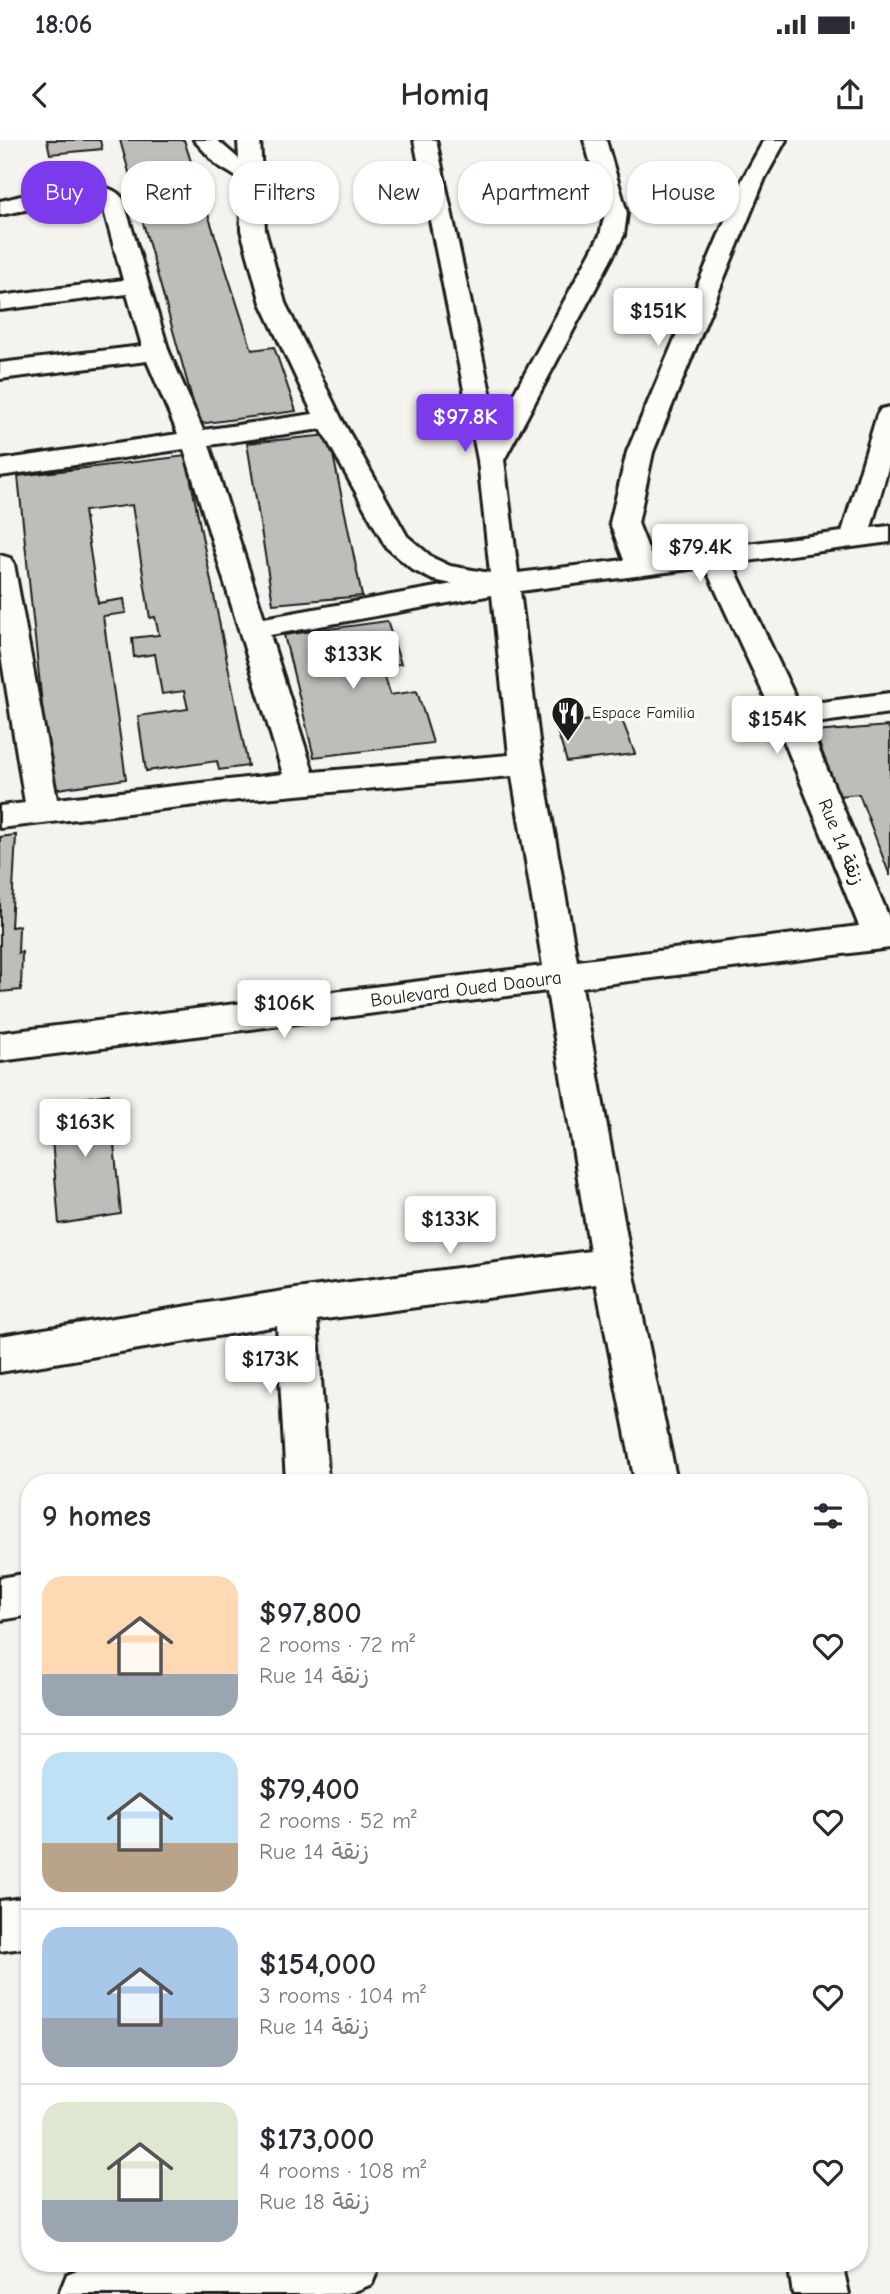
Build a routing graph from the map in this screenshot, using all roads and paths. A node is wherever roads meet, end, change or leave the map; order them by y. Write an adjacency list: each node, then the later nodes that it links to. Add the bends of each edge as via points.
1 (205, 140): 7 (street)
2 (249, 140): 6 (street)
3 (425, 140): 17 (street)
4 (595, 140): 17 (street, via 616,213 612,235)
5 (775, 140): 23 (street, via 754,178 640,452 624,523)
6 (250, 161)
7 (229, 162)
8 (0, 208): 10 (street, via 85,191 112,199)
9 (253, 224): 15 (street, via 273,303)
10 (135, 286): 11 (street); 12 (street)
11 (0, 303)
12 (156, 352): 13 (street); 16 (street)
13 (0, 371)
14 (890, 415): 20 (street)
15 (329, 420): 16 (street); 24 (street, via 396,541 443,574)
16 (194, 440): 18 (street); 25 (street)
17 (491, 460): 24 (street)
18 (0, 468)
19 (890, 534): 20 (street)
20 (854, 538): 21 (street)
21 (715, 557): 23 (street); 27 (street, Rue 14 زنقة)
22 (0, 564): 30 (street)
23 (641, 566): 24 (street)
24 (505, 584): 25 (street); 28 (street)
25 (253, 629): 29 (street)
26 (890, 703): 27 (street)
27 (789, 716): 32 (street, Rue 14 زنقة)
28 (526, 764): 29 (street); 33 (street)
29 (301, 783): 30 (street)
30 (43, 812): 31 (street)
31 (0, 817)
32 (885, 936): 33 (street, Boulevard Oued Daoura)
33 (561, 977): 34 (street, Boulevard Oued Daoura); 35 (street)
34 (0, 1048)
35 (612, 1265): 36 (street); 39 (street)
36 (296, 1306): 37 (street); 38 (street)
37 (0, 1354)
38 (306, 1474)
39 (654, 1474)
40 (21, 1596): 41 (street)
41 (0, 1599)
42 (21, 1923): 43 (street)
43 (0, 1926)
44 (817, 2272): 47 (street)
45 (353, 2274): 46 (street)
46 (87, 2294)
47 (821, 2294)

